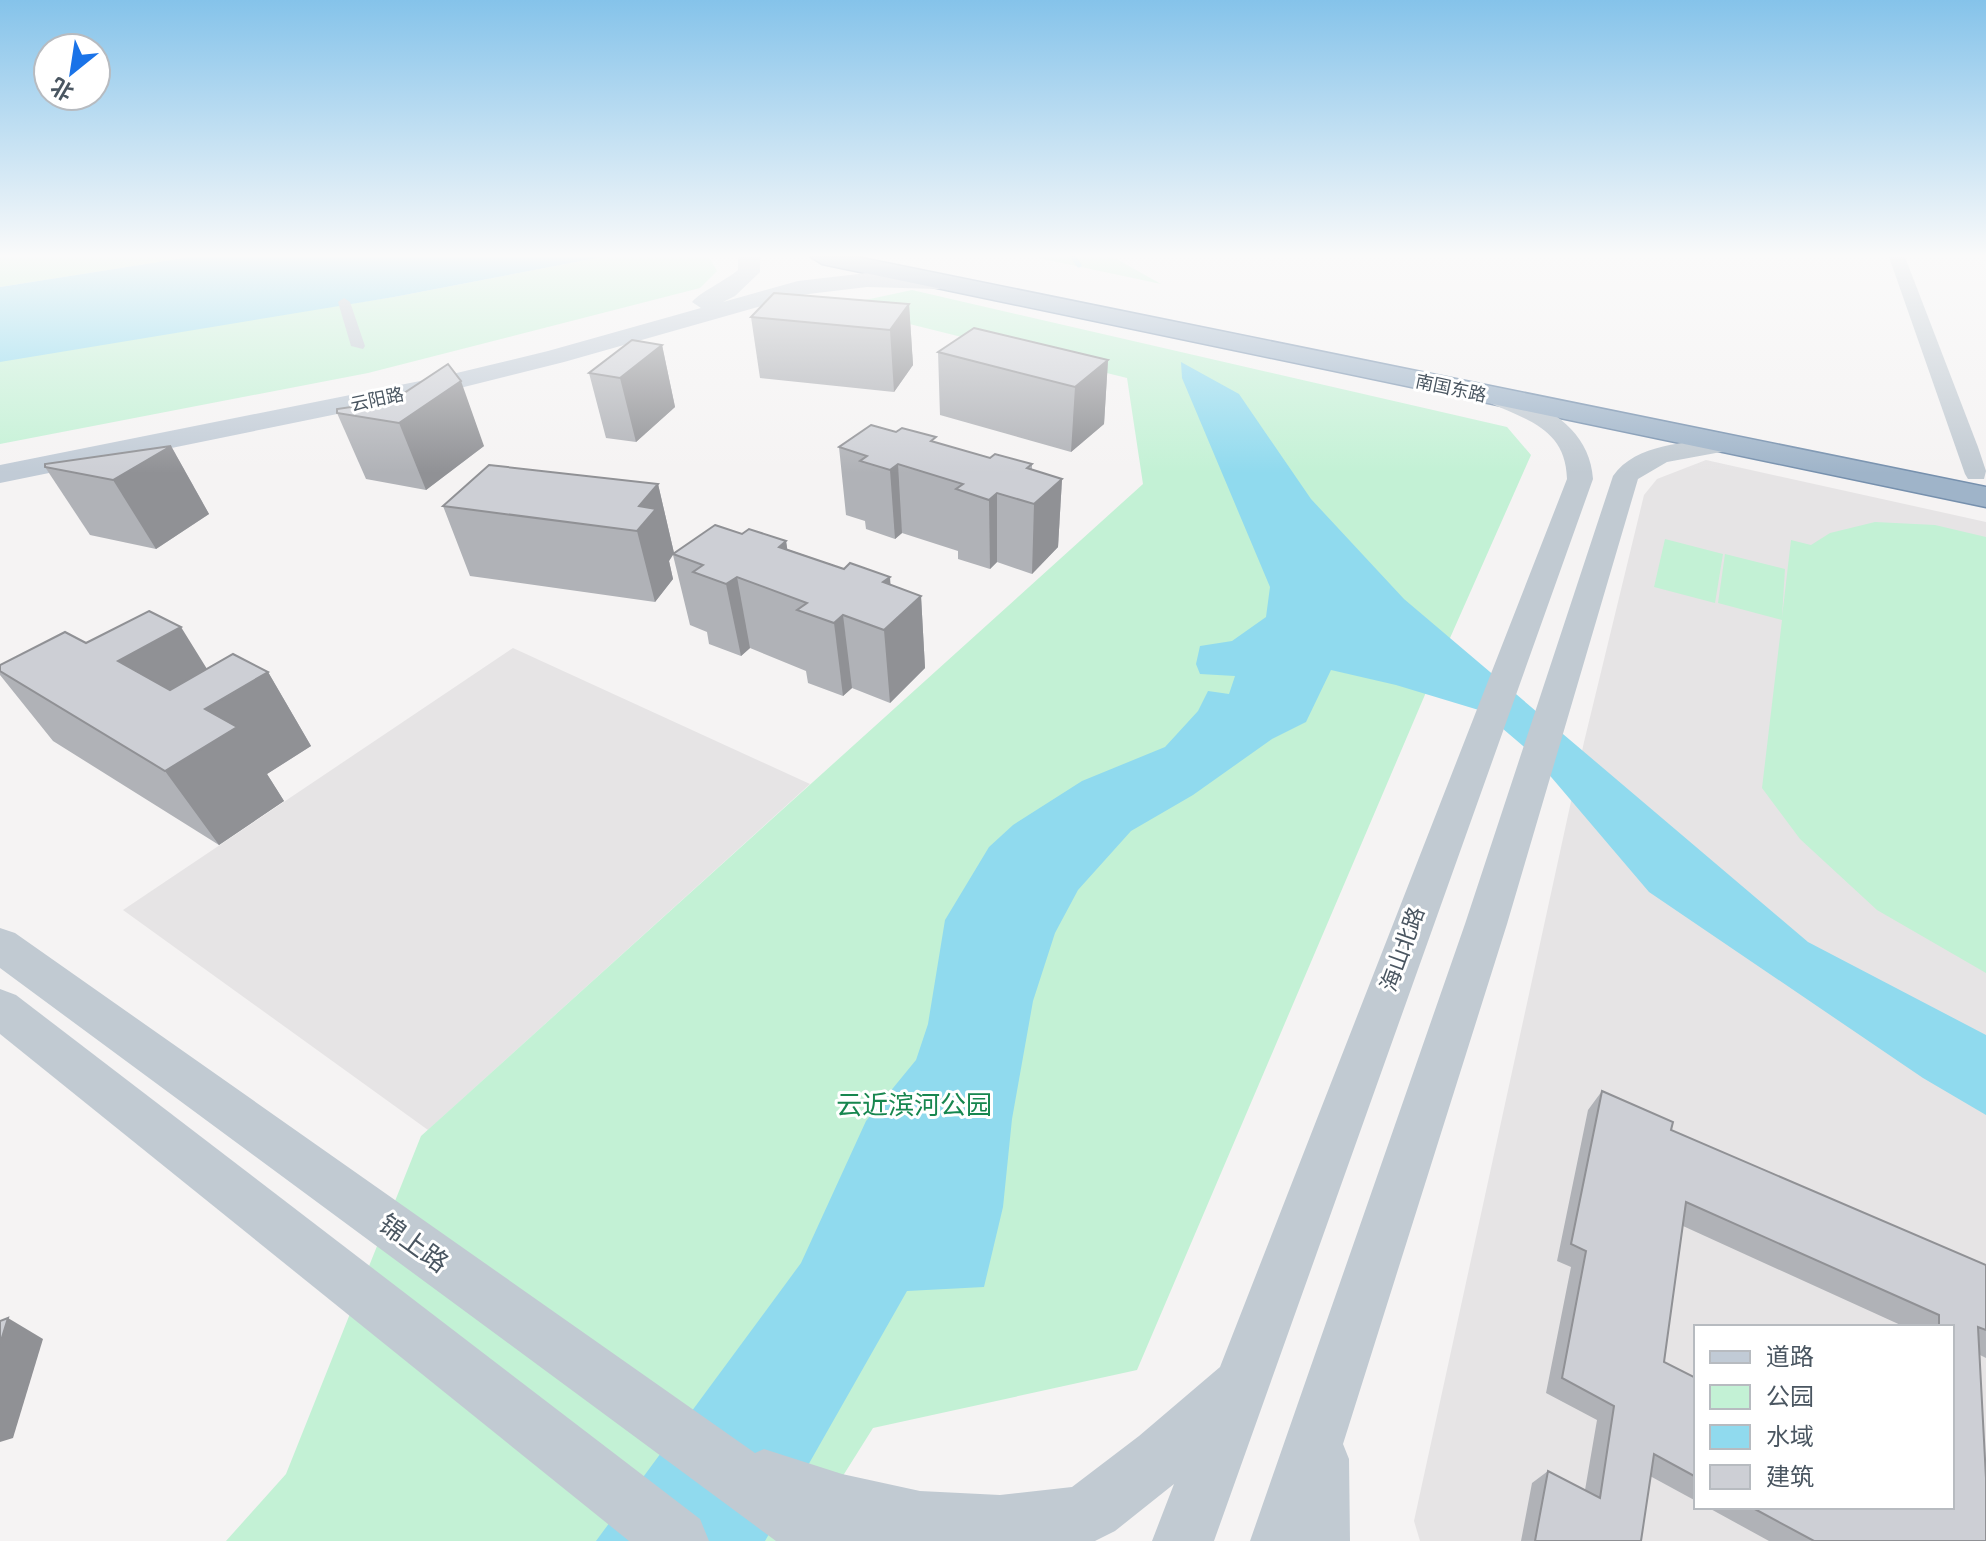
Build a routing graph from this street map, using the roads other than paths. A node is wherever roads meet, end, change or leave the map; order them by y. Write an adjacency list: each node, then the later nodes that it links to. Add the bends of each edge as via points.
1 (353, 329): 7 (street)
2 (611, 329): 8 (main road, 云阳路)
3 (655, 329): 9 (main road, 云阳路)
4 (1166, 329): 10 (highway, 南国东路)
5 (1254, 329): 14 (highway, 南国东路)
6 (1924, 329): 14 (street)
7 (358, 346)
8 (518, 353): 9 (main road, via 572,349); 12 (main road, 云阳路)
9 (555, 357): 13 (main road, 云阳路, via 350,405)
10 (1496, 397): 11 (highway, 南国东路); 17 (street, 海山北路, via 1559,429 1575,444 1582,462 1580,479)
11 (1723, 445): 14 (highway, 南国东路); 18 (street, via 1653,458 1626,476 1486,924)
12 (0, 459)
13 (0, 474)
14 (1983, 482)
15 (0, 945): 19 (street, 锦上路)
16 (0, 1008): 20 (street)
17 (1241, 1384): 19 (street, via 1144,1472 1082,1516 1014,1539 939,1538 862,1516); 22 (street, 海山北路)
18 (1320, 1423): 23 (street); 24 (street)
19 (718, 1462): 21 (street, 锦上路)
20 (678, 1541)
21 (828, 1541)
22 (1183, 1541)
23 (1281, 1541)
24 (1319, 1541)

